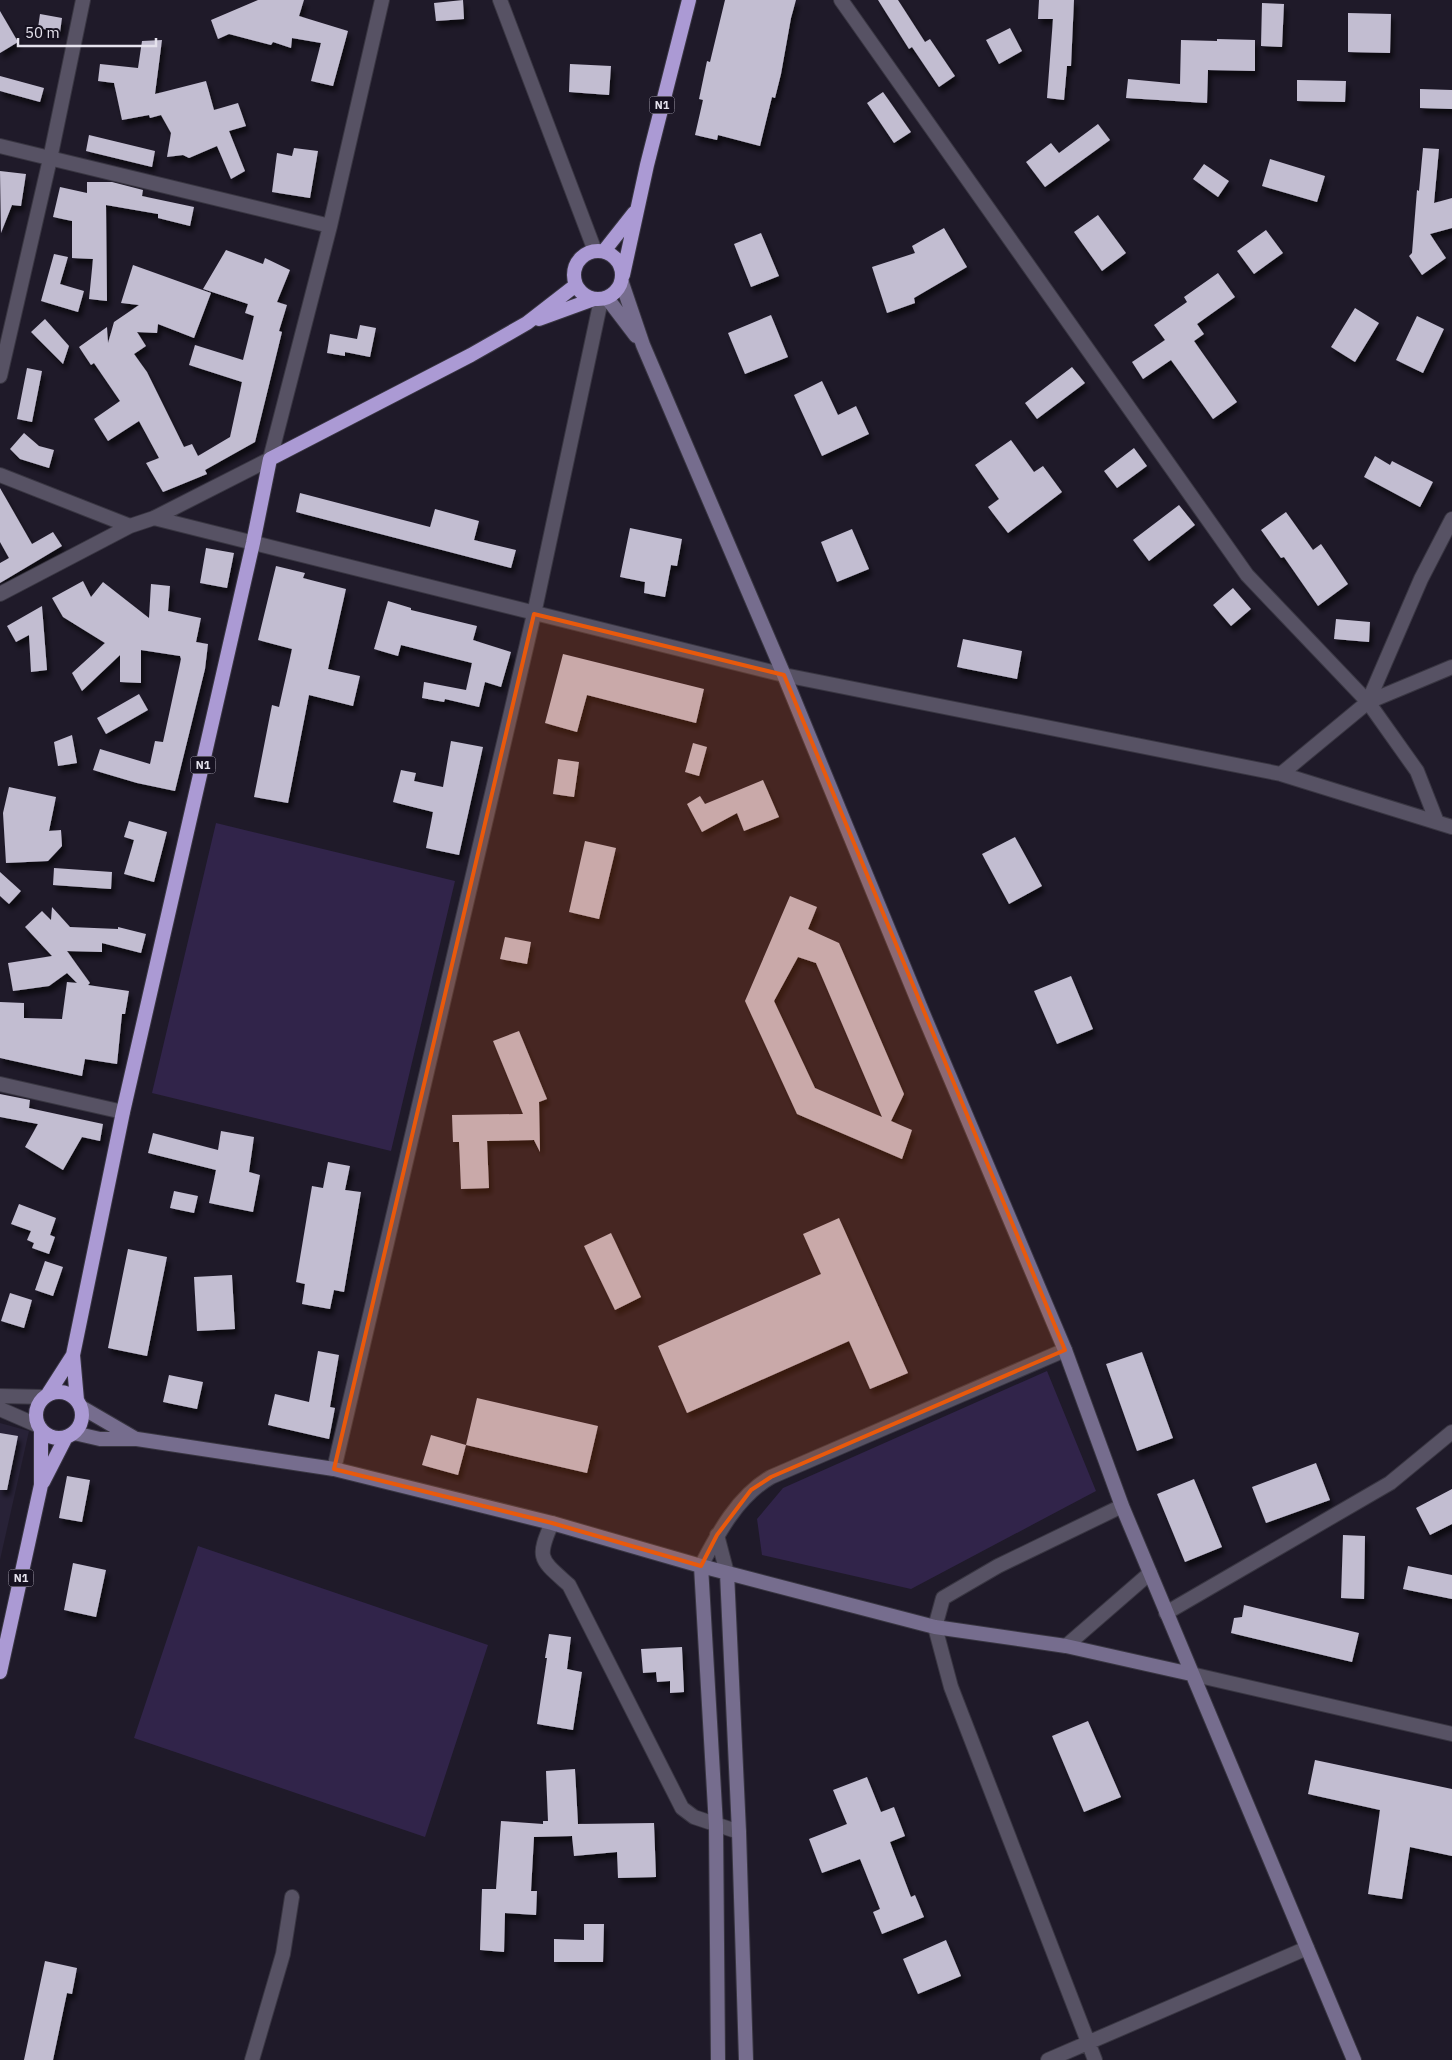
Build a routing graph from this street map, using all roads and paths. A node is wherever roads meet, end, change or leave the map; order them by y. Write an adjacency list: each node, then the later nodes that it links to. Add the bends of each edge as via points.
1 (83, 0): 7 (street)
2 (382, 0): 9 (street)
3 (500, 0): 10 (street)
4 (689, 0): 8 (highway, N1)
5 (841, 0): 27 (street, via 1247,575)
6 (0, 146): 7 (street)
7 (50, 159): 9 (street); 16 (street)
8 (636, 210): 10 (highway, N1); 11 (highway, N1)
9 (330, 226): 17 (street)
10 (599, 251): 11 (highway, via 617,260); 12 (highway, N1, via 581,257 576,264)
11 (622, 279): 13 (highway, via 618,289); 15 (main road)
12 (576, 285): 13 (highway, via 580,292); 14 (highway)
13 (601, 299): 14 (highway); 15 (main road); 24 (street)
14 (526, 323): 17 (highway)
15 (643, 345): 26 (main road)
16 (0, 376)
17 (270, 460): 19 (street); 22 (highway, N1)
18 (0, 475): 21 (street)
19 (154, 518): 21 (street); 22 (street)
20 (1452, 519): 27 (street, via 1421,578)
21 (130, 526): 23 (street)
22 (253, 543): 24 (street); 32 (highway, N1)
23 (0, 594)
24 (534, 614): 26 (street); 43 (street)
25 (1452, 667): 27 (street)
26 (784, 675): 28 (street); 33 (main road)
27 (1368, 702): 28 (street); 29 (street, via 1417,771)
28 (1281, 774): 29 (street)
29 (1436, 822): 30 (street)
30 (1452, 827)
31 (0, 1084): 32 (street)
32 (123, 1112): 34 (highway, N1)
33 (1065, 1350): 45 (main road); 47 (street, via 770,1477 751,1490)
34 (73, 1355): 36 (highway, N1); 37 (highway, N1)
35 (0, 1396): 36 (street)
36 (46, 1396): 37 (highway, via 64,1392); 39 (highway, N1, via 36,1410)
37 (79, 1403): 41 (highway, N1, via 82,1421); 42 (main road)
38 (0, 1409): 39 (street)
39 (40, 1427): 41 (highway, via 53,1437); 44 (highway, N1)
40 (1452, 1432): 51 (street, via 1390,1483)
41 (70, 1435): 42 (main road); 44 (highway, N1)
42 (137, 1439): 43 (main road)
43 (334, 1469): 46 (main road)
44 (41, 1485): 54 (highway, N1)
45 (1122, 1506): 50 (main road); 52 (street, via 998,1566 944,1598)
46 (552, 1522): 48 (main road); 57 (street, via 541,1546 545,1561 569,1585 682,1808)
47 (717, 1535): 48 (street); 49 (street)
48 (701, 1566): 49 (main road); 57 (main road)
49 (727, 1573): 52 (main road); 58 (main road)
50 (1150, 1573): 51 (main road); 53 (street)
51 (1166, 1613): 55 (main road)
52 (934, 1627): 53 (main road); 61 (street, via 951,1687)
53 (1066, 1646): 55 (main road)
54 (0, 1672)
55 (1191, 1674): 56 (street); 60 (main road)
56 (1452, 1734)
57 (716, 1826): 58 (street); 63 (main road)
58 (740, 1832): 64 (main road)
59 (292, 1896): 62 (street, via 283,1954)
60 (1307, 1948): 61 (street); 67 (main road)
61 (1088, 2043): 65 (street); 66 (street)
62 (252, 2060)
63 (718, 2060)
64 (746, 2060)
65 (1048, 2060)
66 (1095, 2060)
67 (1354, 2060)

